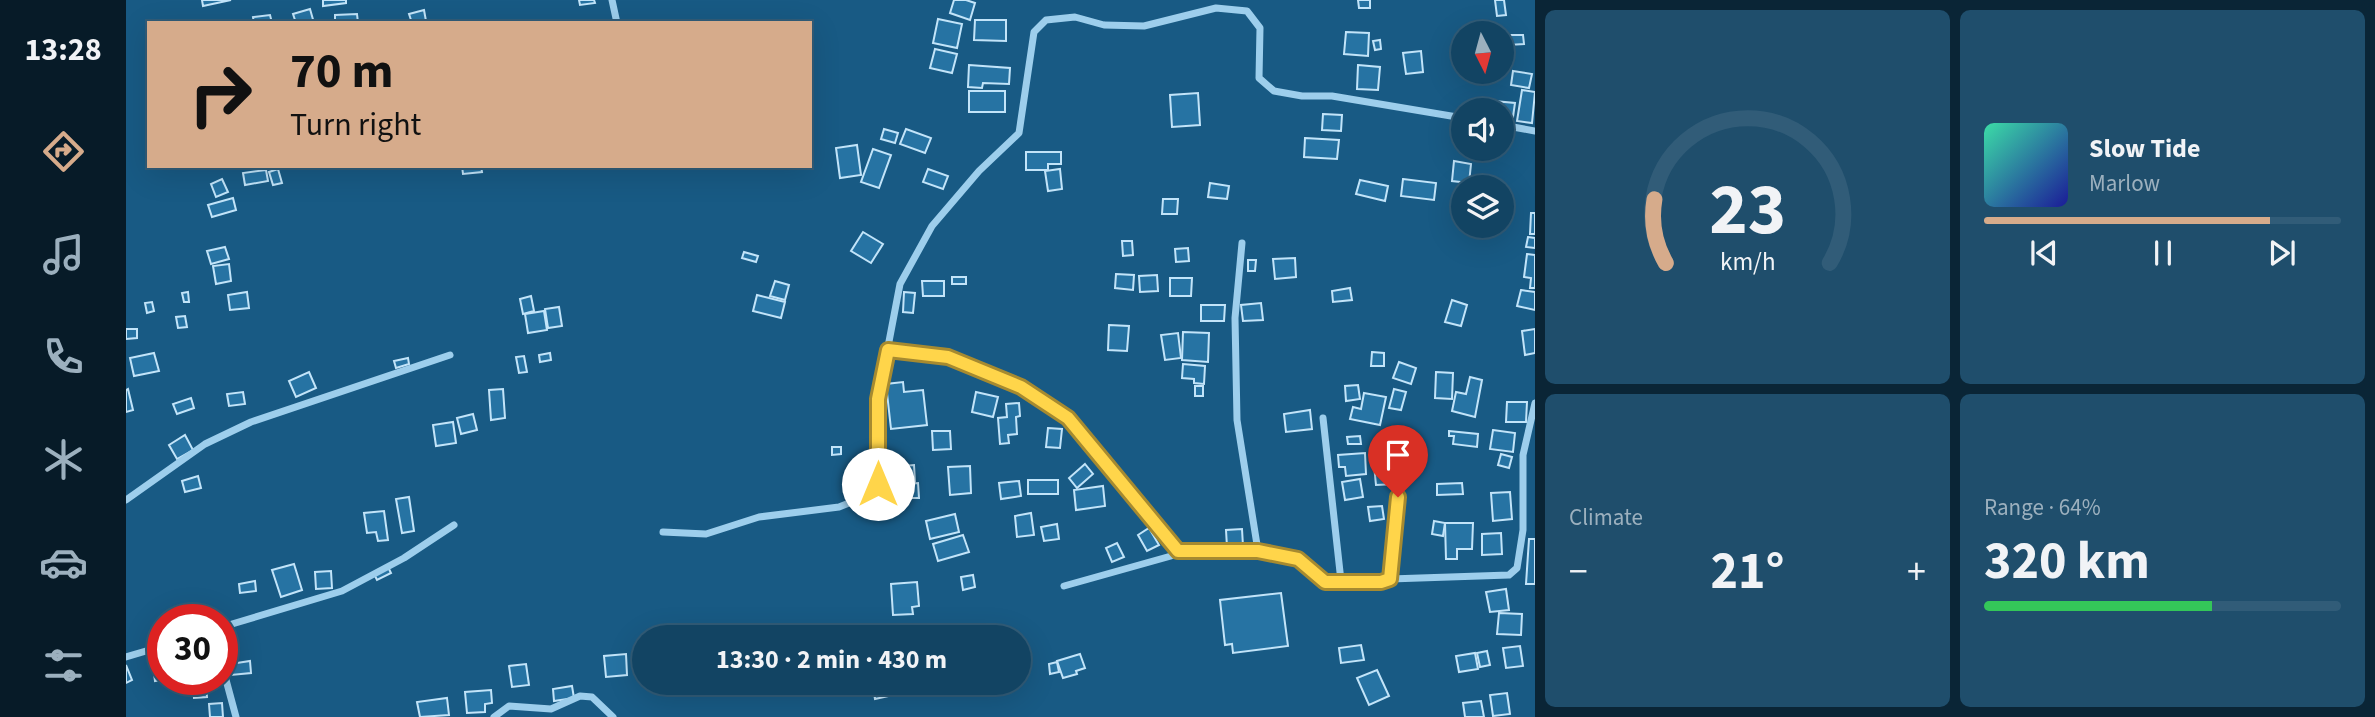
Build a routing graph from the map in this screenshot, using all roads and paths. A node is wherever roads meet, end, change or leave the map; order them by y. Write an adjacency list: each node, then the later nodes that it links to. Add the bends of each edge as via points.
1 (612, 0): 2 (street)
2 (617, 21)
3 (1451, 116): 7 (street, via 1274,91 1259,78 1260,28 1247,11 1216,8 1144,26 1075,17 1046,20 1034,32 1018,133 932,226 901,284)
4 (1514, 127): 5 (street)
5 (1535, 131)
6 (1242, 243): 16 (street, via 1235,318 1237,420)
7 (888, 350): 14 (street, via 878,399 878,484 869,495 839,507 759,517 706,534); 15 (street, via 948,357 1021,387 1068,418)
8 (450, 355): 12 (street, via 251,422 205,444)
9 (1535, 404): 17 (street, via 1523,456 1517,568 1509,575)
10 (1322, 418): 18 (street)
11 (1398, 497): 17 (street)
12 (126, 500)
13 (454, 525): 20 (street, via 342,591)
14 (663, 532)
15 (1178, 551): 16 (street); 19 (street)
16 (1258, 551): 18 (street, via 1298,559 1325,582)
17 (1390, 579): 18 (street)
18 (1341, 581)
19 (1064, 586)
20 (238, 622)
21 (147, 651): 22 (street)
22 (126, 657)
23 (230, 695): 24 (street)
24 (236, 717)
25 (494, 717): 26 (street, via 509,706 551,709 580,696 592,697)
26 (613, 717)

